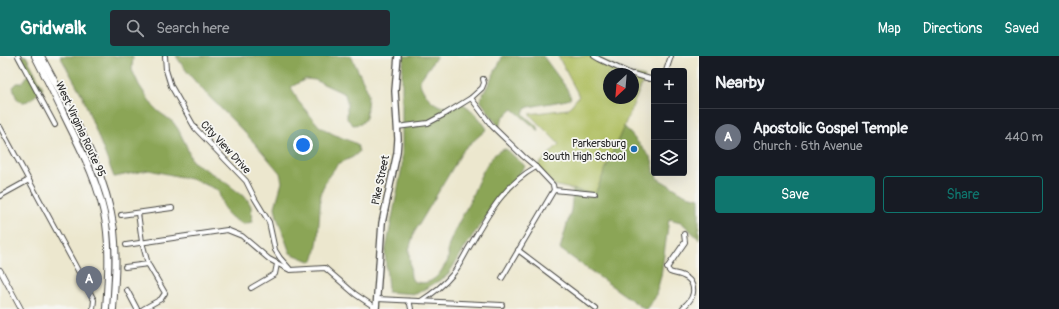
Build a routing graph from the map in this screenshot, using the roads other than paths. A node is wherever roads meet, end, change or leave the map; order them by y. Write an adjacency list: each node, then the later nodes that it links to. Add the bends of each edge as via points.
1 (18, 56): 14 (street)
2 (35, 56): 43 (main road, West Virginia Route 95, via 82,150 98,192 106,223 108,252)
3 (41, 56): 44 (main road, West Virginia Route 95, via 93,156 106,190 116,251)
4 (165, 56): 32 (street, City View Drive, via 171,86 194,128 246,180 269,222 275,250)
5 (398, 56): 16 (main road, Pike Street)
6 (594, 56): 8 (street)
7 (670, 56): 9 (street)
8 (618, 68)
9 (667, 68)
10 (639, 76): 12 (street)
11 (483, 79): 13 (street, via 482,88)
12 (651, 79)
13 (471, 98): 16 (street, via 428,123); 17 (street, via 498,132)
14 (55, 126)
15 (0, 127): 18 (street)
16 (397, 127): 37 (main road, Pike Street, via 397,153 382,223)
17 (536, 167): 19 (street, via 553,185); 39 (street, via 510,186 493,206 452,275 435,292)
18 (29, 180): 21 (street); 42 (street, via 94,300)
19 (554, 190): 20 (street); 28 (street)
20 (594, 194)
21 (0, 196)
22 (172, 208): 23 (street)
23 (138, 213): 24 (street); 26 (street)
24 (121, 215)
25 (684, 234): 50 (street, via 685,242 667,268 670,272 690,280 692,285 692,297)
26 (142, 242): 27 (street); 29 (street); 30 (street, via 226,230 242,236)
27 (126, 245)
28 (518, 250): 34 (street); 49 (street)
29 (148, 264): 31 (street); 46 (street, via 165,293 161,299)
30 (277, 264): 32 (street); 35 (street, via 275,274)
31 (125, 267)
32 (290, 270): 47 (street, via 325,268)
33 (1, 272): 41 (street)
34 (502, 278)
35 (251, 288)
36 (126, 290): 45 (street)
37 (377, 299): 38 (street); 47 (main road, Pike Street)
38 (408, 301): 39 (street); 48 (street)
39 (421, 301): 40 (street)
40 (502, 305)
41 (21, 309)
42 (93, 309)
43 (106, 309)
44 (113, 309)
45 (137, 309)
46 (143, 309)
47 (376, 309)
48 (410, 309)
49 (596, 309)
50 (682, 309)

